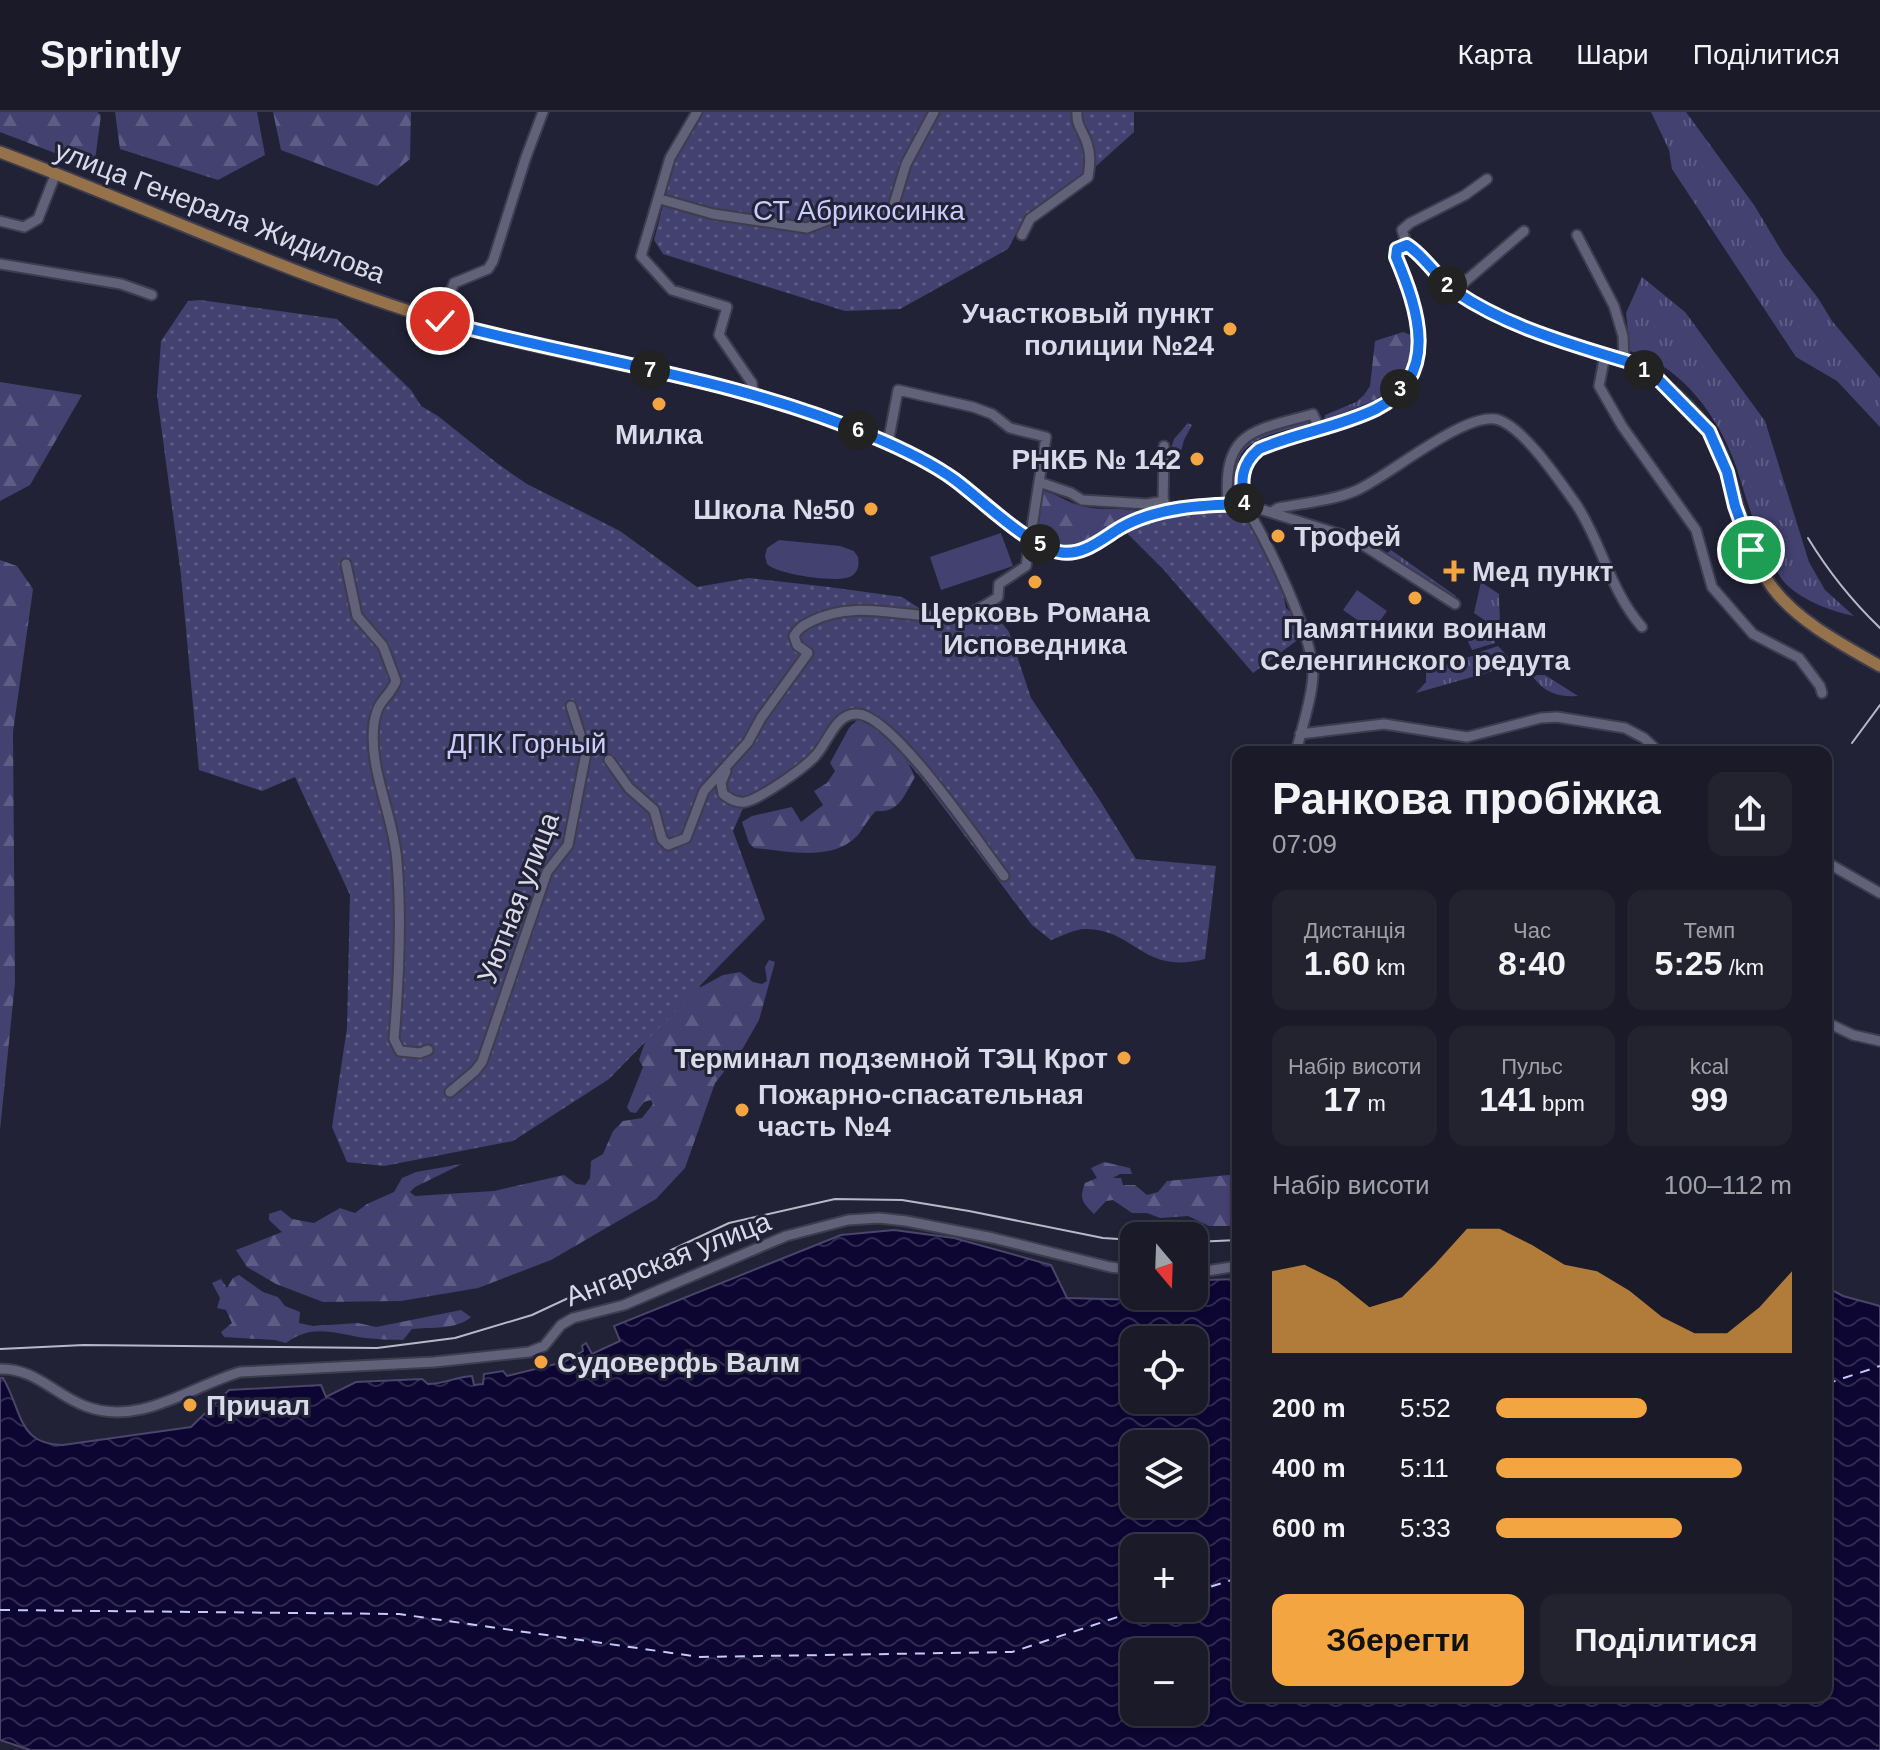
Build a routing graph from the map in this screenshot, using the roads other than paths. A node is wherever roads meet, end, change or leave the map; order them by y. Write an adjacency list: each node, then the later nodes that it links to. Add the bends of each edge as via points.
1 (543, 112): 17 (street, via 493,261 488,269 454,283)
2 (697, 112): 8 (street, via 670,158)
3 (934, 112): 8 (street, via 906,164 891,214 846,213 807,228 713,214)
4 (1077, 112): 11 (street, via 1091,161 1088,177 1030,219)
5 (0, 152): 6 (main road, улица Генерала Жидилова)
6 (56, 173): 9 (street, via 38,219 24,227); 17 (main road, улица Генерала Жидилова)
7 (1487, 179): 13 (street, via 1410,223 1402,230)
8 (660, 199): 20 (street, via 641,256 672,290 727,307 719,335 752,383)
9 (0, 221)
10 (1524, 231): 15 (street)
11 (1022, 235)
12 (1577, 235): 19 (street, via 1614,306)
13 (1402, 247): 15 (main road, via 1416,251); 21 (main road, via 1396,257 1415,309 1418,360 1395,396 1375,409)
14 (0, 264): 16 (street, via 121,284)
15 (1454, 291): 18 (main road, via 1490,314)
16 (152, 295)
17 (440, 321): 20 (main road, улица Генерала Жидилова)
18 (1605, 355): 19 (main road); 34 (street, via 1599,386 1696,530 1712,587 1753,634 1799,658)
19 (1624, 360): 33 (main road, via 1656,377 1709,431 1751,550 1771,586 1792,609)
20 (753, 394): 22 (main road, улица Генерала Жидилова)
21 (1319, 428): 25 (street, via 1313,414 1243,438 1228,464); 26 (main road, via 1249,457 1242,484)
22 (888, 443): 24 (street, via 898,390 973,407 1010,428 1046,437); 29 (main road, улица Генерала Жидилова, via 936,467)
23 (1164, 446): 27 (street)
24 (1039, 482): 27 (street, via 1082,500); 29 (street)
25 (1228, 504): 26 (main road, улица Генерала Жидилова); 27 (main road, улица Генерала Жидилова)
26 (1244, 504): 28 (street); 36 (street, via 1269,549 1309,649 1313,675)
27 (1163, 506): 29 (main road, улица Генерала Жидилова, via 1074,552 1058,552)
28 (1272, 512): 31 (street, via 1352,538); 32 (street, via 1358,490 1476,420 1496,419 1522,436 1577,507 1610,578)
29 (1030, 538): 40 (street, via 1026,566 999,584 998,597 977,611 941,615 843,610 797,629 797,645 808,653)
30 (346, 564): 46 (street, via 357,616 383,646 396,681 378,704 373,738 397,862 401,926 394,1039 400,1051)
31 (1455, 604)
32 (1642, 627)
33 (1880, 666)
34 (1822, 693)
35 (571, 706): 47 (street, Уютная улица, via 586,753 568,845 547,872 482,1062)
36 (1300, 734): 37 (street); 38 (street, via 1384,724 1467,737 1557,717 1625,728)
37 (1297, 746)
38 (1653, 746)
39 (609, 760): 40 (street, via 654,810 668,845 686,838 704,791)
40 (728, 764): 42 (street, via 723,794 734,802 747,802 815,757 848,715 865,716 917,762)
41 (1832, 865): 43 (street)
42 (1004, 876)
43 (1880, 893)
44 (1832, 1025): 45 (street)
45 (1880, 1041)
46 (428, 1050)
47 (450, 1092)
48 (1232, 1267): 50 (street)
49 (1120, 1268): 51 (street, Ангарская улица, via 906,1221 848,1220 786,1236 624,1305 573,1318 544,1346 529,1352 240,1372 141,1411 114,1413 84,1406 43,1380)
50 (1208, 1271)
51 (0, 1369)

